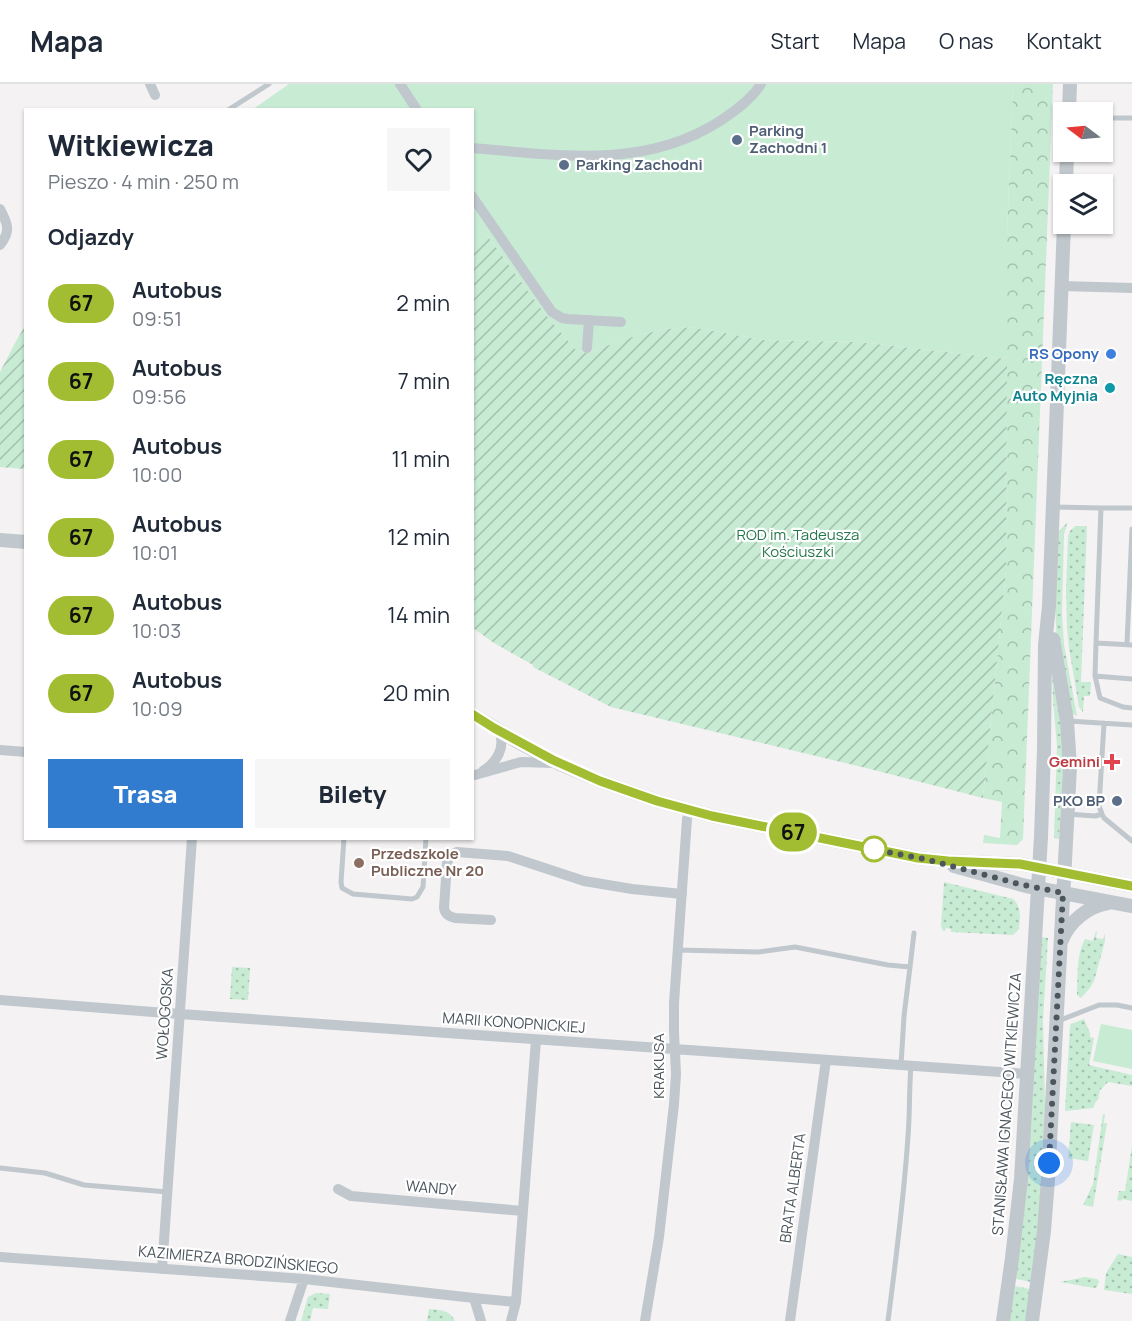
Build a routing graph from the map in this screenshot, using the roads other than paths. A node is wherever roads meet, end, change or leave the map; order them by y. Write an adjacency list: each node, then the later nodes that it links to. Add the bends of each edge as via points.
1 (150, 84): 6 (street)
2 (269, 84): 8 (lane)
3 (400, 84): 9 (street)
4 (761, 84): 12 (street, via 714,125 653,149 581,157)
5 (1070, 84): 7 (street)
6 (155, 94)
7 (1069, 102)
8 (231, 108)
9 (416, 108)
10 (1113, 118): 11 (lane)
11 (1132, 118)
12 (474, 148)
13 (474, 199): 19 (street, via 552,312 562,318)
14 (0, 209): 16 (street, via 8,230)
15 (1064, 234): 17 (street, STANISŁAWA IGNACEGO WITKIEWICZA)
16 (0, 244)
17 (1062, 286): 18 (street); 22 (street, STANISŁAWA IGNACEGO WITKIEWICZA)
18 (1132, 288)
19 (589, 320): 20 (street); 21 (street)
20 (621, 322)
21 (587, 348)
22 (1053, 506): 23 (lane); 28 (street, STANISŁAWA IGNACEGO WITKIEWICZA)
23 (1101, 508): 24 (lane); 29 (lane)
24 (1132, 508)
25 (1132, 529): 30 (lane)
26 (0, 540): 27 (street)
27 (24, 542)
28 (1049, 606): 35 (street, STANISŁAWA IGNACEGO WITKIEWICZA); 51 (street, STANISŁAWA IGNACEGO WITKIEWICZA)
29 (1096, 643): 30 (lane); 31 (lane)
30 (1129, 645)
31 (1095, 676): 32 (lane); 33 (lane, via 1100,698)
32 (1132, 679)
33 (1132, 708)
34 (474, 715): 38 (street)
35 (1066, 721): 36 (lane); 44 (street, STANISŁAWA IGNACEGO WITKIEWICZA, via 1070,752)
36 (1104, 723): 37 (lane); 45 (lane, via 1099,806)
37 (1132, 725)
38 (499, 730): 41 (street); 42 (street, via 502,737 498,756)
39 (0, 750): 40 (street)
40 (24, 752)
41 (560, 764): 42 (street, via 521,762); 43 (street, via 620,789)
42 (474, 776)
43 (689, 810): 50 (street); 56 (street, KRAKUSA)
44 (1067, 814): 45 (lane); 52 (street, STANISŁAWA IGNACEGO WITKIEWICZA)
45 (1102, 814): 49 (lane)
46 (192, 840): 66 (street, WOŁOGOSKA)
47 (344, 840): 48 (lane, via 341,882 345,891 412,899 423,887)
48 (426, 840)
49 (1132, 841)
50 (929, 860): 51 (street); 54 (street)
51 (1039, 867): 52 (street); 54 (street, STANISŁAWA IGNACEGO WITKIEWICZA)
52 (1065, 872): 53 (street); 55 (street, STANISŁAWA IGNACEGO WITKIEWICZA)
53 (1132, 886)
54 (1038, 888): 55 (street); 72 (street, STANISŁAWA IGNACEGO WITKIEWICZA)
55 (1063, 893): 57 (street); 61 (street, STANISŁAWA IGNACEGO WITKIEWICZA)
56 (682, 894): 59 (street, via 584,881 508,856 453,854 447,863 445,913 454,918); 62 (street, KRAKUSA)
57 (1113, 902): 58 (street); 61 (street, via 1093,907 1082,915 1066,931)
58 (1132, 906)
59 (491, 920)
60 (914, 933): 63 (lane)
61 (1061, 944): 67 (street, STANISŁAWA IGNACEGO WITKIEWICZA)
62 (678, 950): 63 (lane, via 759,952 795,947); 69 (street, KRAKUSA)
63 (910, 967): 71 (lane, via 904,1016)
64 (0, 1000): 66 (street, MARII KONOPNICKIEJ)
65 (1132, 1008): 67 (lane, via 1099,1005)
66 (180, 1014): 68 (street, MARII KONOPNICKIEJ); 75 (street, WOŁOGOSKA)
67 (1056, 1021): 89 (street, STANISŁAWA IGNACEGO WITKIEWICZA, via 1044,1231)
68 (536, 1040): 69 (street, MARII KONOPNICKIEJ); 76 (street)
69 (675, 1049): 70 (street, MARII KONOPNICKIEJ); 85 (street, KRAKUSA, via 672,1131)
70 (826, 1060): 71 (street, MARII KONOPNICKIEJ); 86 (street, BRATA ALBERTA)
71 (906, 1066): 72 (street, MARII KONOPNICKIEJ); 87 (lane, via 909,1132)
72 (1027, 1074): 88 (street, STANISŁAWA IGNACEGO WITKIEWICZA, via 1018,1209)
73 (0, 1168): 75 (lane, via 45,1173 84,1185)
74 (338, 1189): 76 (street, WANDY, via 351,1196)
75 (168, 1192): 78 (street, WOŁOGOSKA)
76 (523, 1211): 81 (street)
77 (0, 1257): 78 (street, KAZIMIERZA BRODZIŃSKIEGO)
78 (162, 1269): 79 (street, KAZIMIERZA BRODZIŃSKIEGO)
79 (304, 1279): 80 (street, KAZIMIERZA BRODZIŃSKIEGO); 82 (street)
80 (474, 1298): 81 (street, KAZIMIERZA BRODZIŃSKIEGO); 83 (street)
81 (516, 1302): 84 (street)
82 (290, 1321)
83 (480, 1321)
84 (511, 1321)
85 (645, 1321)
86 (790, 1321)
87 (888, 1321)
88 (1003, 1321)
89 (1032, 1321)

